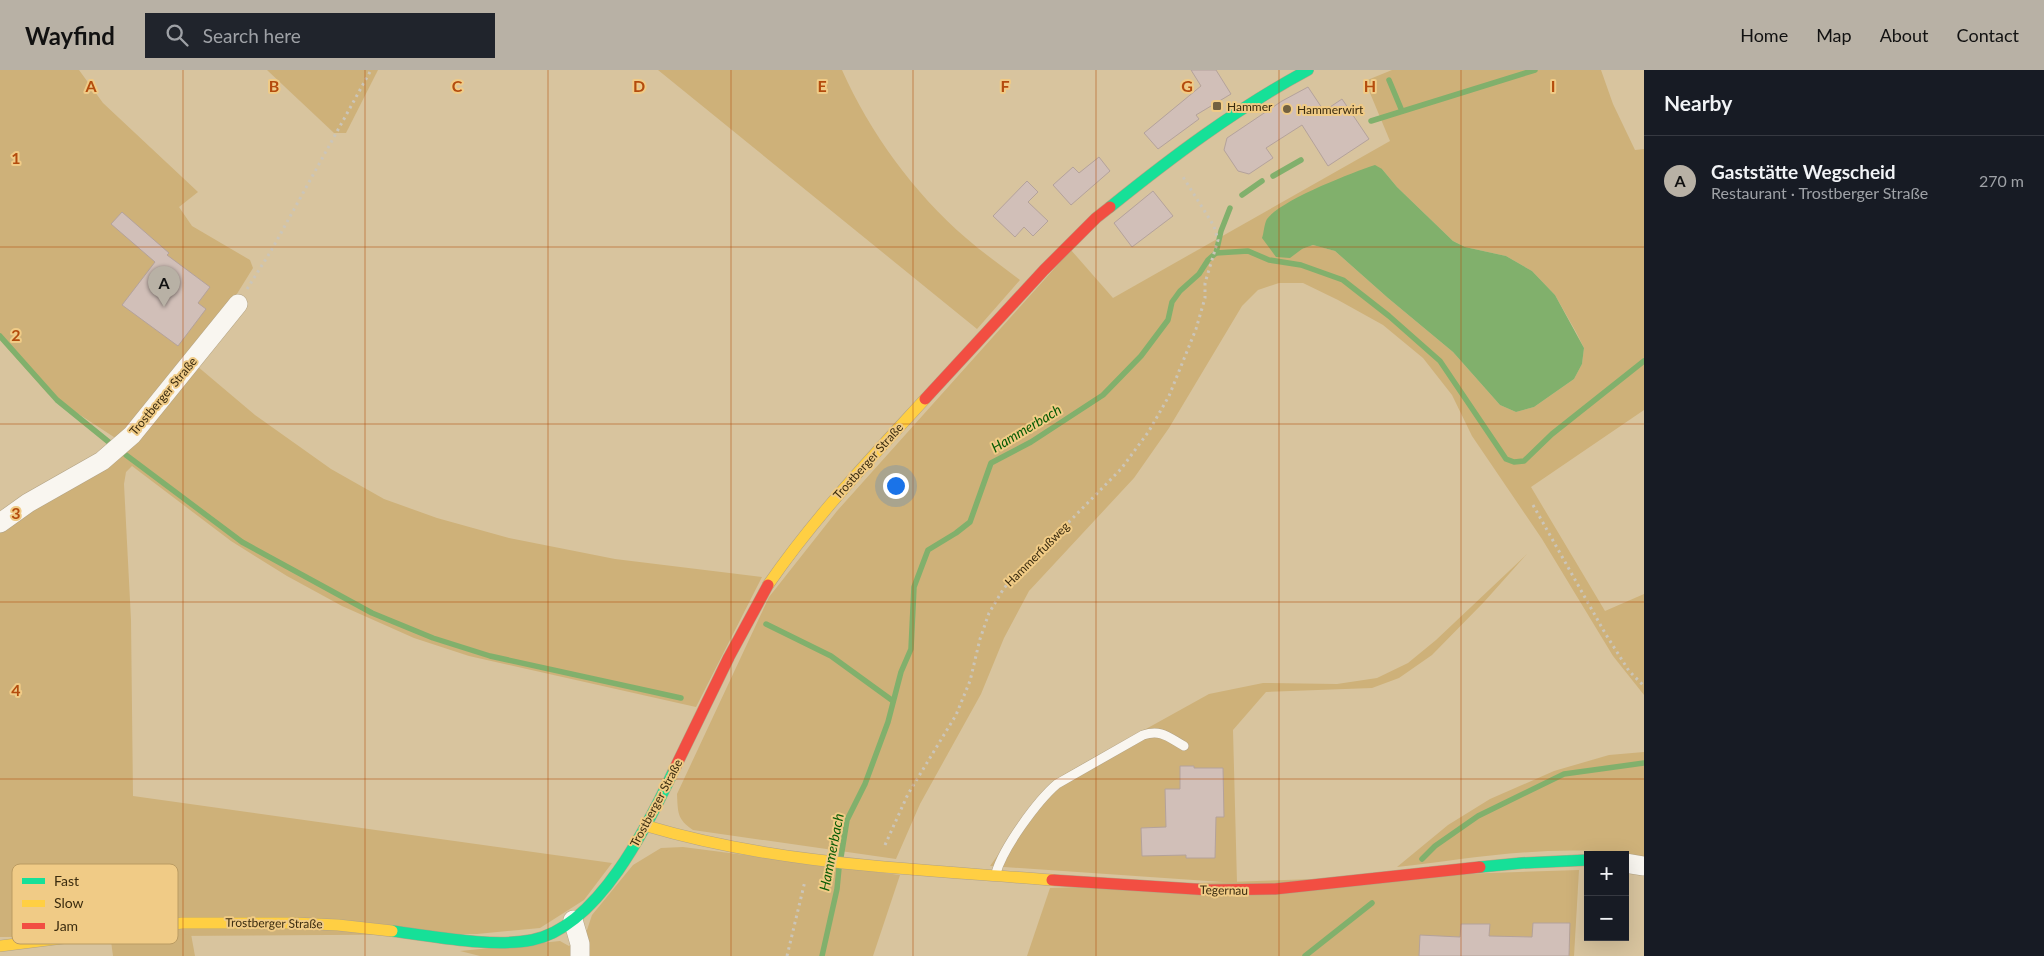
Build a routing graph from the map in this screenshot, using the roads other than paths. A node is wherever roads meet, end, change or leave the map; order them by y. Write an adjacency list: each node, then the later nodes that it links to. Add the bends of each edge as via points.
1 (1308, 70): 5 (main road, Trostberger Straße, via 1274,88 1172,158 1096,218 841,490 764,590)
2 (238, 304): 3 (street, Trostberger Straße, via 132,435 102,461 28,503)
3 (0, 523)
4 (1184, 746): 9 (lane, via 1160,732 1152,732 1057,784 1048,791 1016,836 1000,860)
5 (647, 826): 9 (main road, Tegernau, via 744,850 810,860); 10 (main road, Trostberger Straße, via 624,862)
6 (1584, 860): 9 (main road, Tegernau, via 1522,863 1248,890 1146,887)
7 (1629, 864): 8 (street)
8 (1644, 866)
9 (995, 876)
10 (574, 920): 11 (main road, Trostberger Straße, via 533,940 498,943 338,925); 14 (street)
11 (178, 924)
12 (16, 944): 13 (main road, Trostberger Straße)
13 (0, 946)
14 (580, 956)

